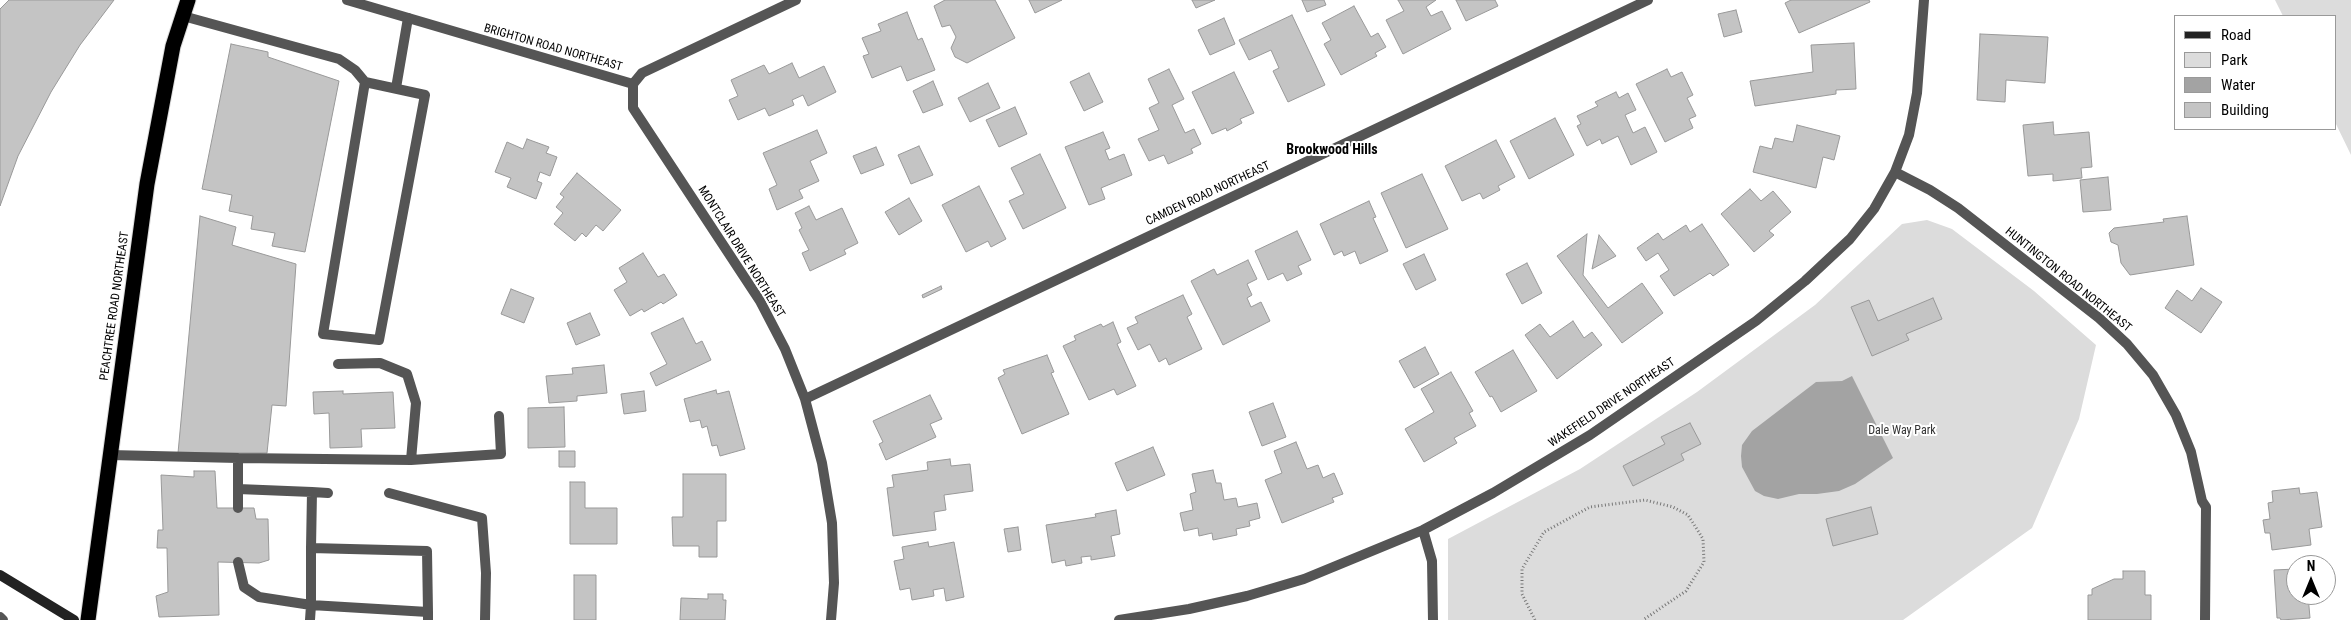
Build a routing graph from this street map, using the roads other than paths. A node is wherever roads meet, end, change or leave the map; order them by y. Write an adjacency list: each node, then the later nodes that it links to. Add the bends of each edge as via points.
1 (188, 0): 6 (highway, PEACHTREE ROAD NORTHEAST)
2 (347, 0): 7 (street, BRIGHTON ROAD NORTHEAST)
3 (796, 0): 9 (street, BRIGHTON ROAD NORTHEAST, via 642,73)
4 (1648, 0): 13 (street, CAMDEN ROAD NORTHEAST)
5 (1924, 0): 11 (street, WAKEFIELD DRIVE NORTHEAST, via 1917,93 1909,135)
6 (183, 16): 8 (street, via 340,59); 15 (highway, PEACHTREE ROAD NORTHEAST, via 173,46 147,184)
7 (408, 18): 9 (street, BRIGHTON ROAD NORTHEAST); 10 (street)
8 (365, 82): 10 (street); 10 (street, via 323,334 379,340 426,95)
9 (633, 84): 13 (street, MONTCLAIR DRIVE NORTHEAST, via 633,108 760,301 785,349)
10 (396, 88)
11 (1895, 172): 23 (street, WAKEFIELD DRIVE NORTHEAST, via 1874,209 1850,239 1756,321 1590,435); 38 (street, HUNTINGTON ROAD NORTHEAST, via 1958,208 2099,318 2153,375 2179,422 2206,507)
12 (338, 364): 17 (street, via 380,363 407,374 416,403)
13 (805, 399): 35 (street, MONTCLAIR DRIVE NORTHEAST, via 822,463 832,523 834,583)
14 (499, 416): 17 (street, via 501,454)
15 (110, 455): 16 (street); 32 (highway, PEACHTREE ROAD NORTHEAST)
16 (238, 458): 17 (street); 18 (street)
17 (411, 460)
18 (238, 490): 19 (street); 22 (street)
19 (312, 492): 20 (street); 24 (street)
20 (328, 493)
21 (389, 493): 34 (street, via 482,518 486,573)
22 (238, 508)
23 (1423, 530): 36 (street, WAKEFIELD DRIVE NORTHEAST, via 1304,579 1247,596 1188,610); 37 (street, via 1432,561)
24 (311, 548): 27 (street); 28 (street, via 427,551)
25 (238, 562): 27 (street, via 244,587 259,597)
26 (0, 575): 31 (street)
27 (311, 605): 28 (street); 33 (street)
28 (428, 616)
29 (0, 617): 30 (street)
30 (3, 620)
31 (74, 620)
32 (88, 620)
33 (310, 620)
34 (484, 620)
35 (831, 620)
36 (1119, 620)
37 (1433, 620)
38 (2205, 620)

